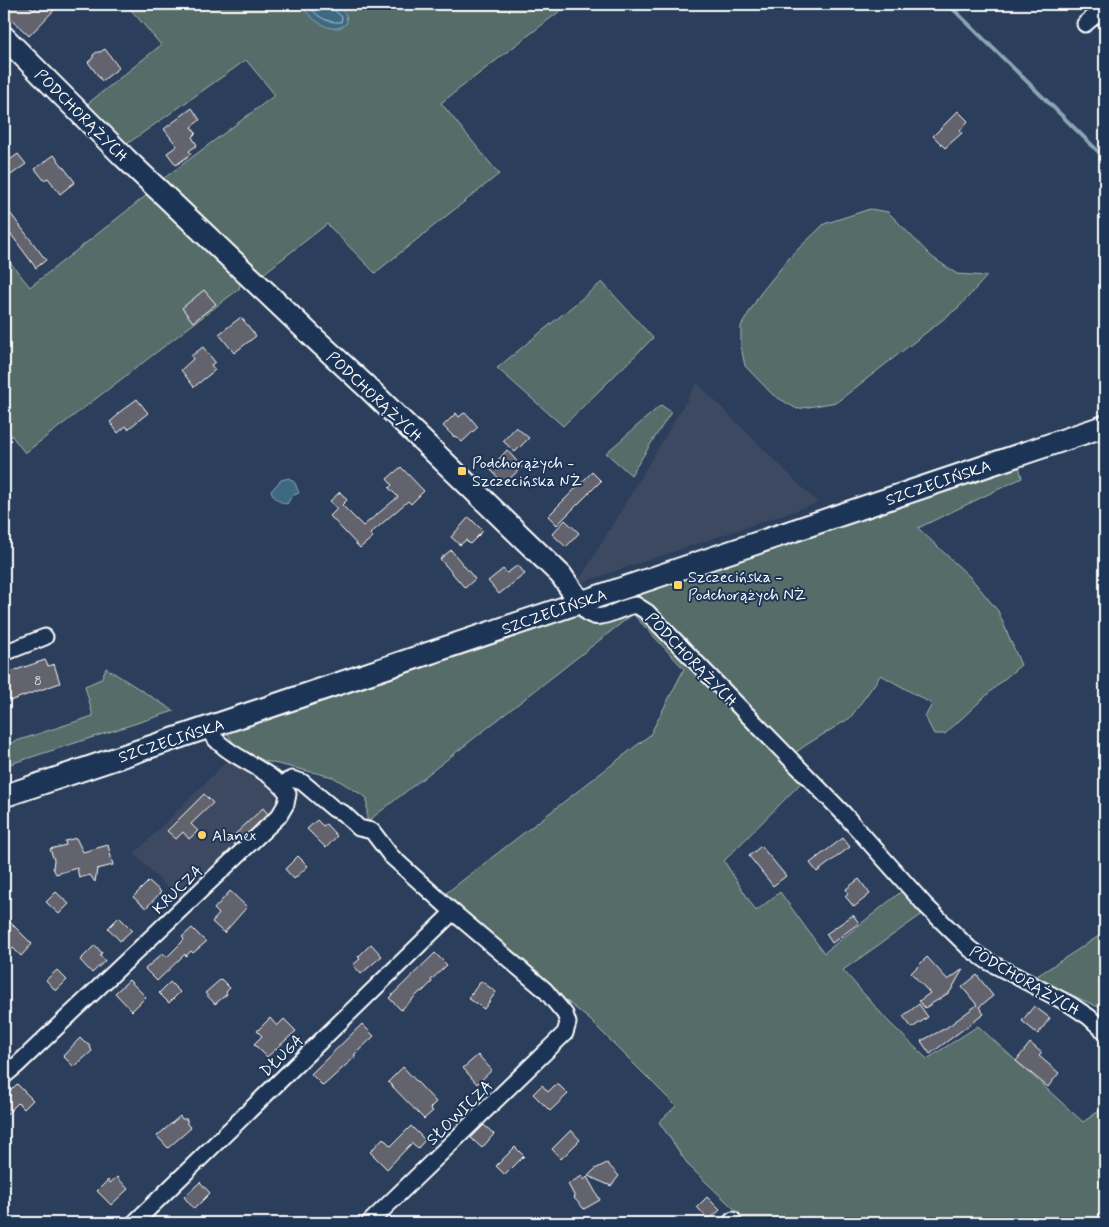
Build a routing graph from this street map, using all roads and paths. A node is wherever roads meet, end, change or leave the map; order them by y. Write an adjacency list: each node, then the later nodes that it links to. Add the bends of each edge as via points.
1 (1105, 7): 2 (street)
2 (1085, 24)
3 (4, 37): 5 (main road, PODCHORĄŻYCH, via 125,158 554,568)
4 (1105, 426): 5 (main road, SZCZECIŃSKA)
5 (580, 602): 8 (main road, SZCZECIŃSKA); 12 (street, PODCHORĄŻYCH, via 587,613 596,617 636,605 647,612 970,949 1071,1005)
6 (45, 637): 7 (street)
7 (4, 653)
8 (207, 728): 9 (street, via 222,746); 10 (main road, SZCZECIŃSKA)
9 (281, 784): 11 (street, via 292,779 302,782 359,828 372,831 391,856); 13 (street, KRUCZA, via 288,794 279,816)
10 (4, 796)
11 (454, 912): 14 (street, DŁUGA); 15 (street, SŁOWICZA, via 545,990 561,1008 568,1023 565,1033)
12 (1105, 1032)
13 (4, 1076)
14 (134, 1223)
15 (369, 1223)

